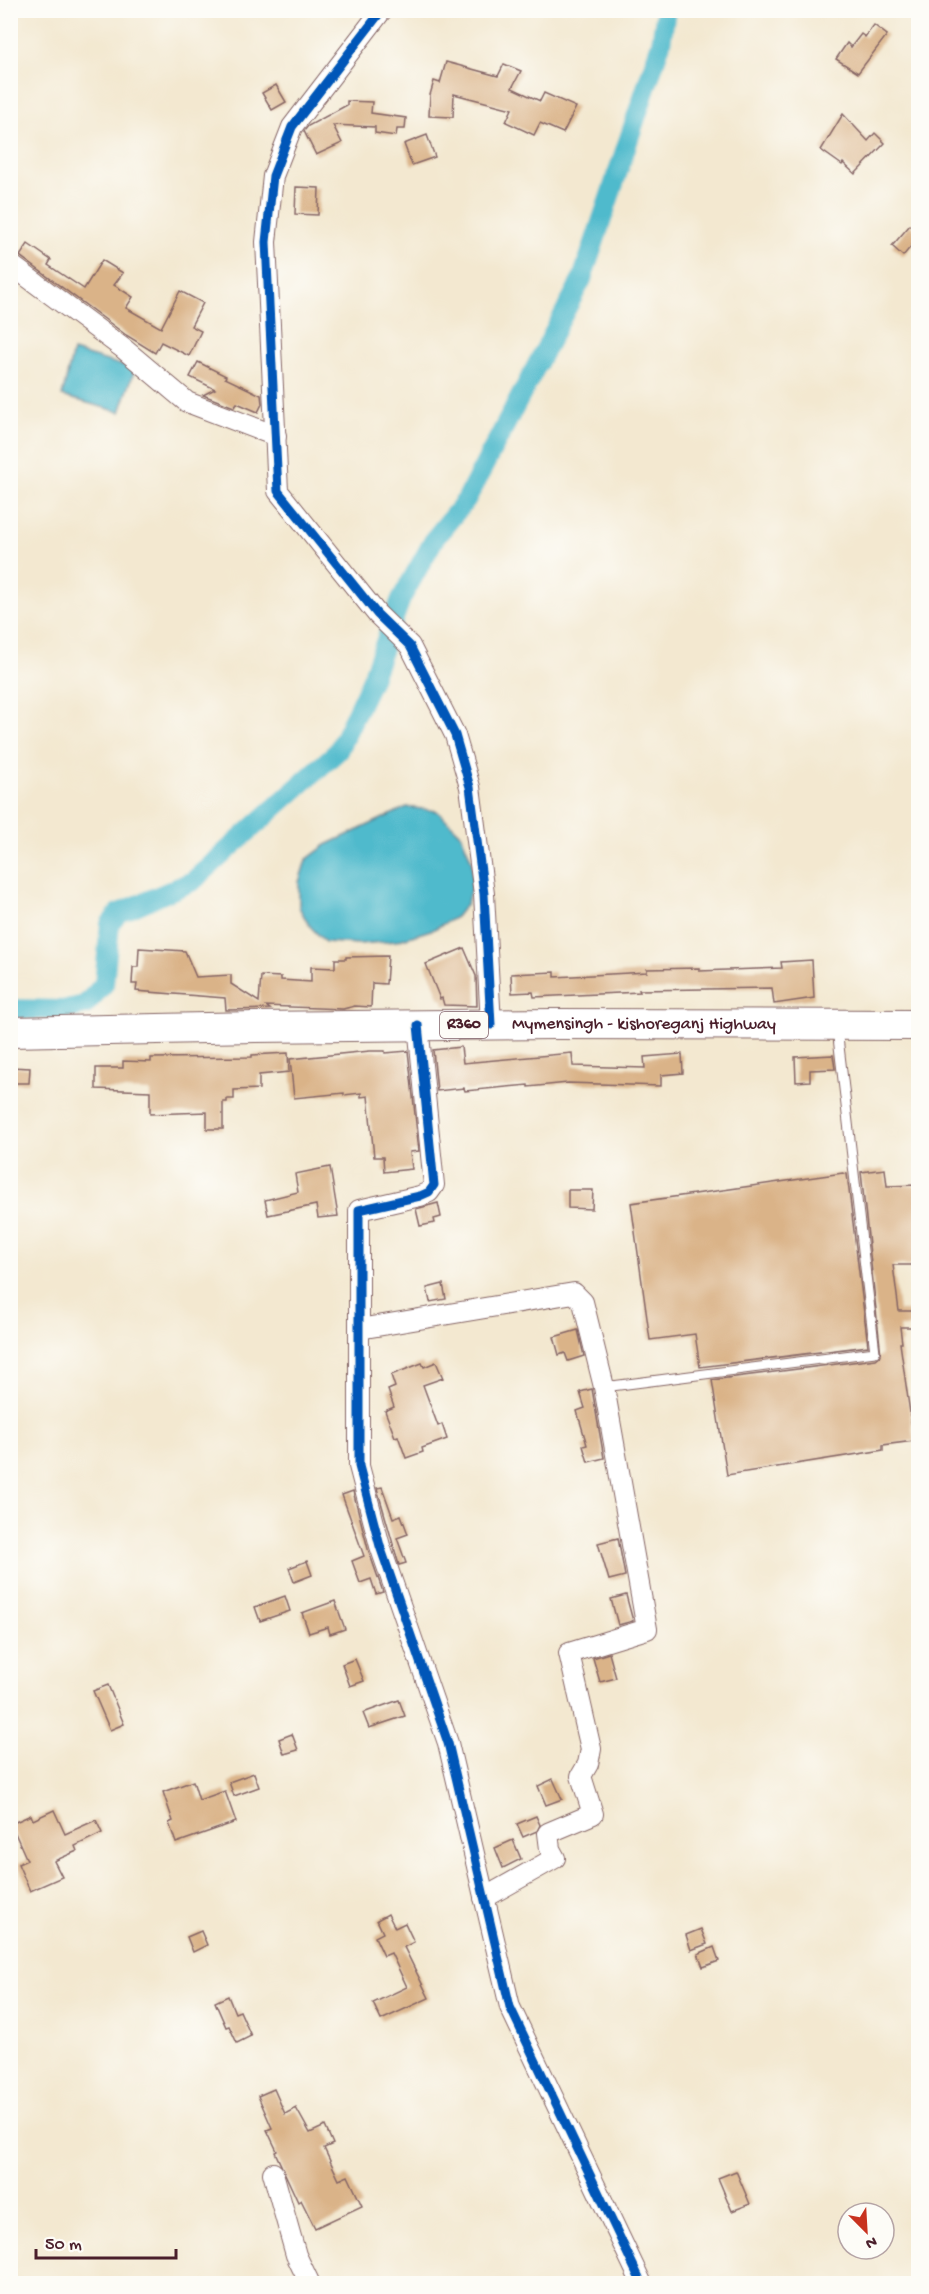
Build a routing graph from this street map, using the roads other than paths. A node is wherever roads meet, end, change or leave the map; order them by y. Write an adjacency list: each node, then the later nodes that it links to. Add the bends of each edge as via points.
1 (382, 10): 3 (street, via 292,126 273,176 266,242)
2 (10, 264): 3 (street, via 124,349 187,402)
3 (276, 436): 7 (street, via 278,491 377,614 410,646 455,735 470,786 484,894)
4 (836, 1024): 5 (main road, Mymensingh - kishoreganj Highway / R360); 7 (main road, Mymensingh - kishoreganj Highway / R360); 10 (lane, via 875,1352)
5 (918, 1024)
6 (418, 1025): 7 (main road, Mymensingh - kishoreganj Highway / R360); 8 (main road, Mymensingh - kishoreganj Highway / R360); 9 (street, via 434,1185 420,1196 359,1210)
7 (491, 1025)
8 (10, 1032)
9 (359, 1329): 10 (street, via 574,1293 583,1302); 11 (street, via 359,1466 380,1546 448,1743)
10 (604, 1387): 11 (street, via 647,1629 569,1653 591,1749 581,1776 593,1814 548,1833 555,1858)
11 (484, 1898): 14 (street, via 510,2007)
12 (273, 2173): 13 (street, via 296,2255)
13 (310, 2283)
14 (642, 2283)

